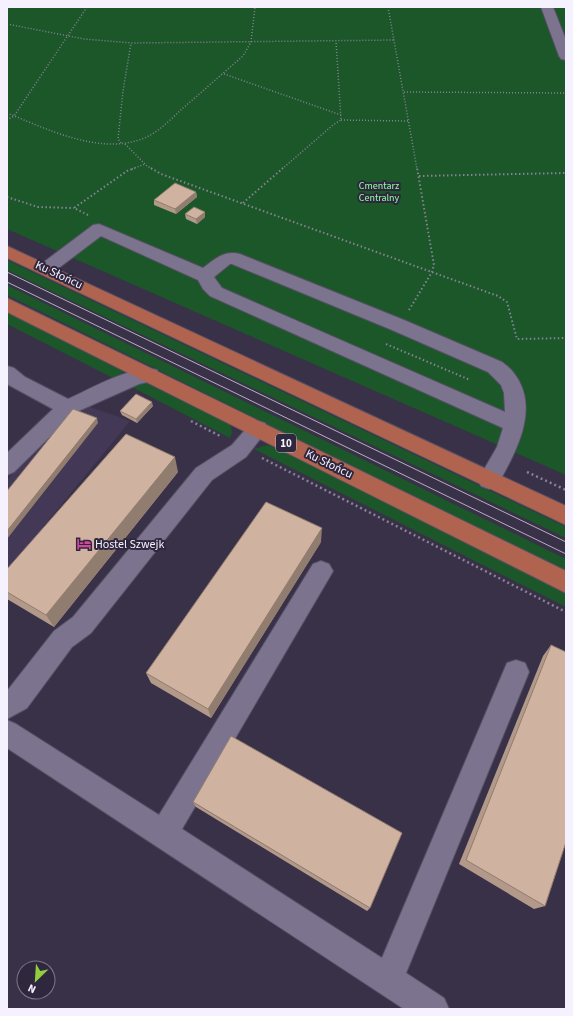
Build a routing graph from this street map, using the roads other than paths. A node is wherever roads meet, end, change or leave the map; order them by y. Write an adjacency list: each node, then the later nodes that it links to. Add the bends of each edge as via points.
1 (547, 7): 2 (street)
2 (566, 56)
3 (7, 251): 4 (main road, Ku Słońcu)
4 (46, 269): 5 (street, via 98,230); 13 (main road, Ku Słońcu)
5 (205, 276): 10 (street, via 216,292); 10 (street, via 225,259 234,258 495,367 507,377 514,390 516,402)
6 (7, 304): 8 (main road, Ku Słońcu / 10)
7 (7, 373): 9 (street, via 24,386)
8 (150, 375): 9 (street, via 136,377); 11 (main road, Ku Słońcu / 10)
9 (67, 408): 12 (street)
10 (513, 424): 13 (street, via 508,446)
11 (258, 429): 16 (main road, Ku Słońcu / 10); 18 (street, via 242,448 204,474 82,625 63,639 18,699)
12 (7, 466)
13 (489, 480): 14 (main road, Ku Słońcu)
14 (566, 516)
15 (322, 571): 20 (street)
16 (566, 582)
17 (516, 672): 21 (street)
18 (7, 706)
19 (7, 733): 20 (street)
20 (163, 834): 21 (street)
21 (388, 980): 22 (street)
22 (433, 1009)

